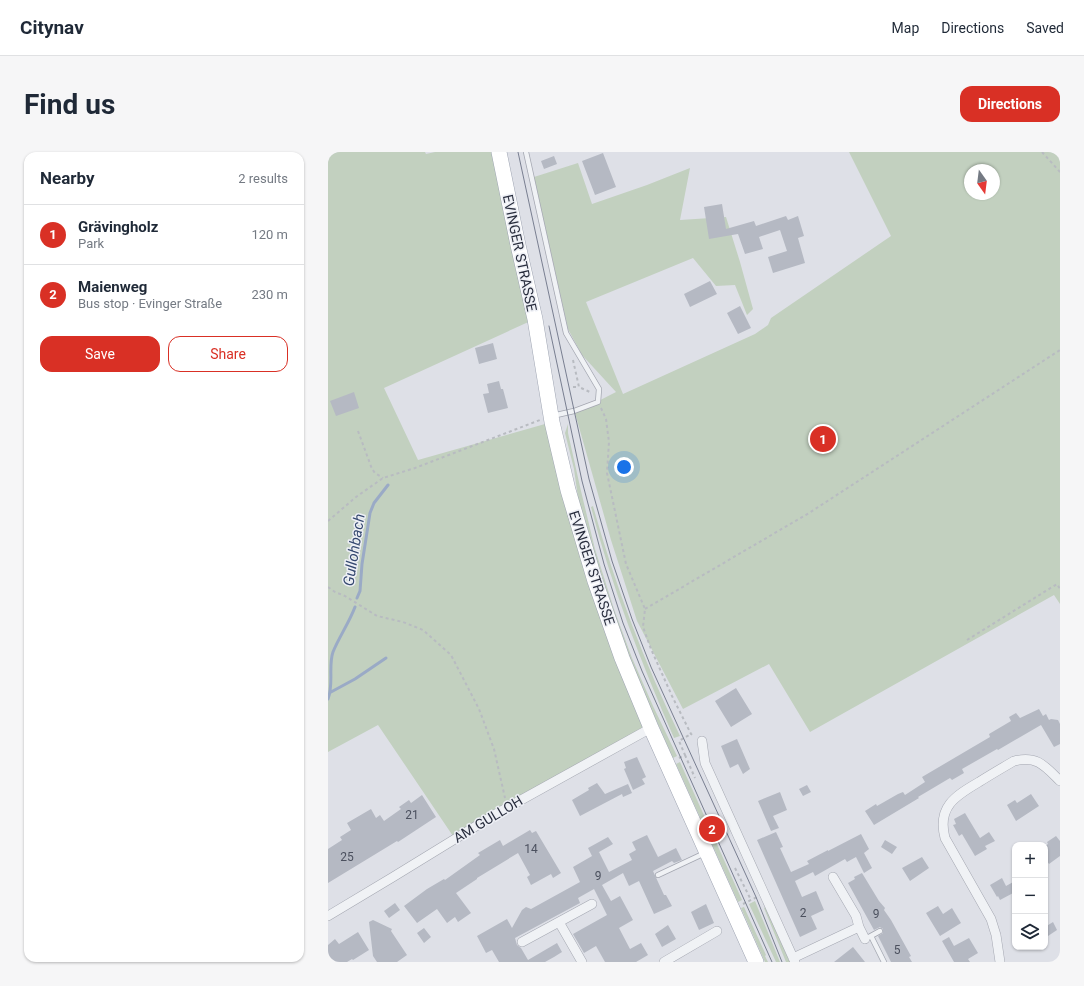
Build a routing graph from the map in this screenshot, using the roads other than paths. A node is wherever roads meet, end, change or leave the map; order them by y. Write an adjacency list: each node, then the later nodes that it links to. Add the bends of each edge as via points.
1 (499, 152): 3 (main road, EVINGER STRASSE, via 535,318)
2 (526, 152): 3 (lane, via 566,333 599,389 598,402)
3 (551, 416): 4 (main road, EVINGER STRASSE, via 568,490 595,581 622,658)
4 (651, 728): 7 (main road, EVINGER STRASSE); 11 (street, AM GULLOH, via 507,808)
5 (702, 741): 18 (street, via 705,763)
6 (1060, 781): 23 (street, via 1034,759 1024,758 1014,761 958,794 944,815 942,827 945,838 991,919)
7 (707, 852): 8 (lane); 21 (main road, EVINGER STRASSE)
8 (658, 875)
9 (833, 877): 13 (street, via 856,916)
10 (592, 904): 12 (street)
11 (328, 916)
12 (559, 922): 17 (street); 19 (street)
13 (859, 927): 16 (street); 18 (street)
14 (717, 931): 20 (street)
15 (880, 931): 16 (lane)
16 (868, 938): 22 (lane)
17 (522, 942)
18 (794, 960)
19 (582, 962)
20 (664, 962)
21 (756, 962)
22 (884, 962)
23 (1000, 962)

